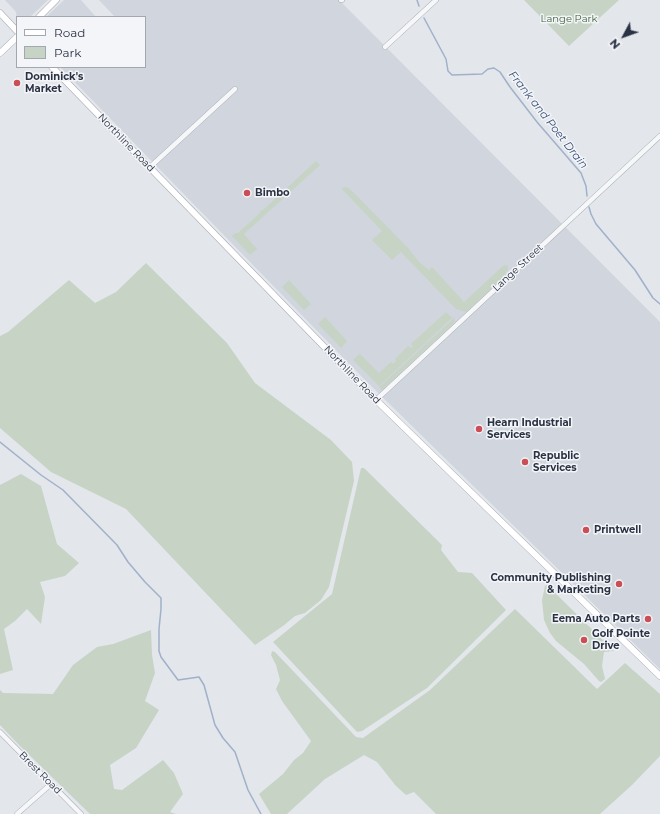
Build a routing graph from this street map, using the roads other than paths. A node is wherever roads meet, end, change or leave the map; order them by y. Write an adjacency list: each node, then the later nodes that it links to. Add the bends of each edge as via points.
1 (56, 0): 4 (main road)
2 (436, 0): 7 (street)
3 (0, 13): 5 (main road)
4 (39, 16)
5 (16, 30)
6 (16, 38): 8 (main road)
7 (385, 47)
8 (0, 53)
9 (53, 68): 12 (main road, Northline Road)
10 (235, 89): 12 (street)
11 (660, 136): 13 (street, Lange Street)
12 (150, 167): 13 (main road, Northline Road)
13 (376, 400): 14 (main road, Northline Road)
14 (660, 676)
15 (0, 732): 16 (street, Brest Road)
16 (51, 784): 17 (street); 18 (street, Brest Road)
17 (17, 814)
18 (81, 814)

